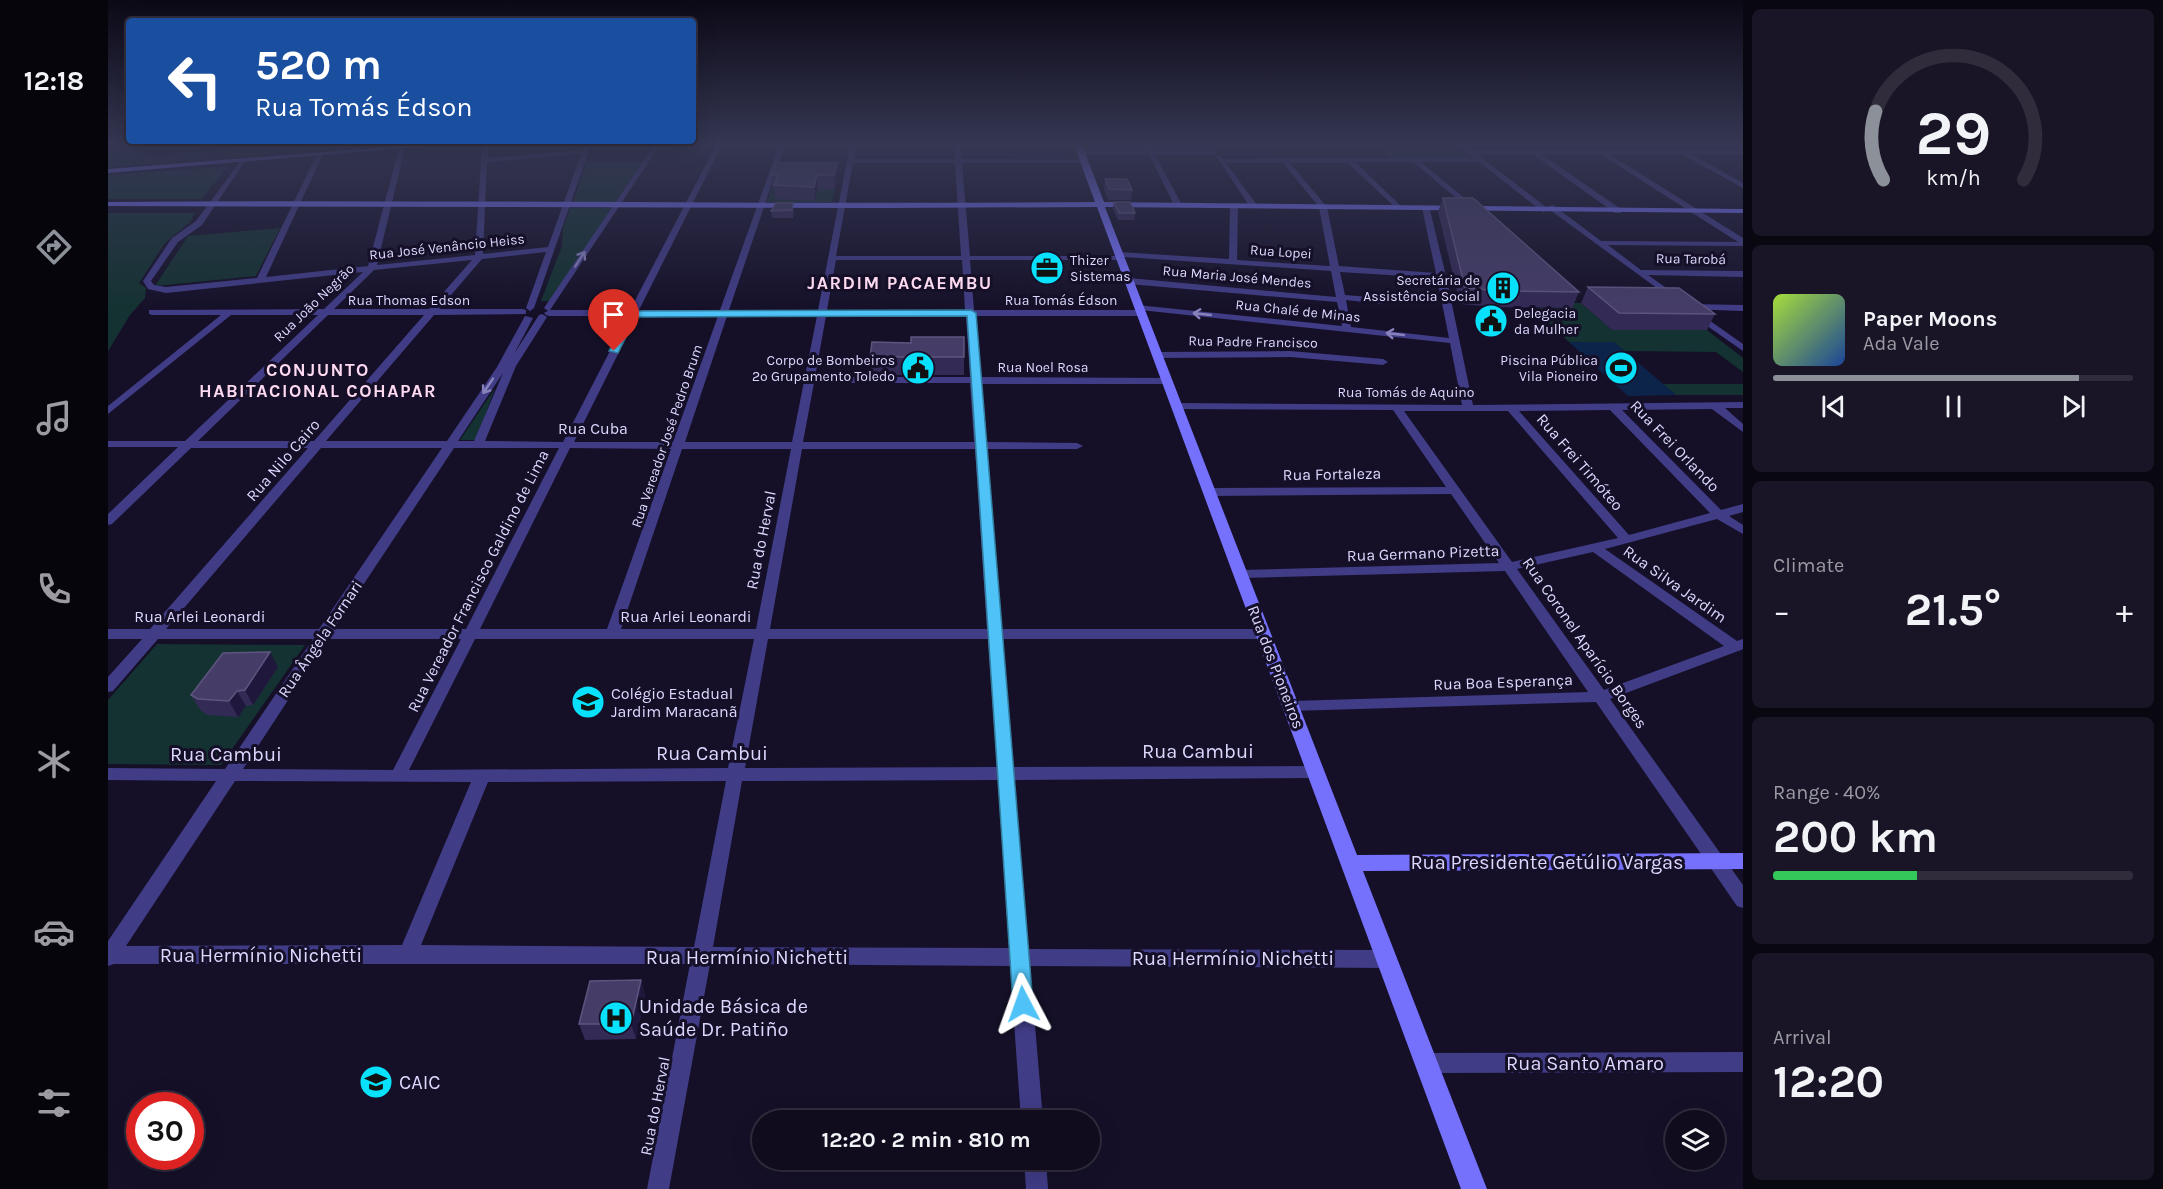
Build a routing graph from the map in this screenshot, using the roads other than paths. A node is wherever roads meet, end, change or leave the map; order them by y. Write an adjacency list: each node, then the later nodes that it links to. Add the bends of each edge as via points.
1 (213, 200): 22 (street)
2 (298, 200): 23 (street)
3 (389, 200): 24 (street, Rua João Negrão)
4 (481, 200): 25 (street)
5 (568, 200): 26 (street, Rua Ângela Fornari)
6 (619, 200): 27 (street, Rua Ângela Fornari)
7 (690, 200): 28 (street, Rua Vereador Francisco Galdino de Lima)
8 (762, 200): 30 (street, Rua Vereador José Pedro Brum)
9 (842, 200): 31 (street, Rua do Herval)
10 (962, 200): 32 (street)
11 (1100, 200): 29 (main road, Rua dos Pioneiros)
12 (1176, 200): 33 (street)
13 (1249, 200): 35 (street)
14 (1318, 200): 36 (street)
15 (1390, 200): 37 (street)
16 (1461, 200): 39 (street)
17 (1536, 200): 40 (street)
18 (1603, 200): 41 (street)
19 (1679, 200): 42 (street)
20 (108, 204): 21 (main road)
21 (140, 204): 22 (main road); 43 (main road)
22 (210, 204): 23 (main road); 58 (street, Rua José Venâncio Heiss, via 199,223 175,240 147,281 151,287 165,290)
23 (296, 204): 24 (main road); 58 (street)
24 (388, 204): 25 (main road); 53 (street, Rua João Negrão)
25 (481, 204): 26 (main road); 49 (street)
26 (567, 204): 27 (main road); 47 (street, Rua Ângela Fornari)
27 (617, 204): 28 (main road); 67 (street, Rua Ângela Fornari, one-way to 27)
28 (688, 204): 30 (main road); 72 (street, Rua Vereador Francisco Galdino de Lima)
29 (1101, 204): 32 (main road); 33 (main road); 48 (main road, Rua dos Pioneiros)
30 (760, 205): 31 (main road); 73 (street, Rua Vereador José Pedro Brum)
31 (841, 205): 32 (main road); 50 (street, Rua do Herval)
32 (962, 205): 51 (street)
33 (1178, 205): 34 (main road)
34 (1234, 205): 35 (main road); 52 (street)
35 (1253, 206): 36 (main road)
36 (1323, 207): 37 (main road); 54 (street)
37 (1397, 207): 38 (main road)
38 (1427, 208): 39 (main road); 57 (street)
39 (1470, 208): 40 (main road)
40 (1548, 209): 41 (main road); 46 (street)
41 (1615, 209): 42 (main road)
42 (1693, 209): 44 (main road); 45 (street)
43 (108, 210)
44 (1743, 210)
45 (1743, 242): 46 (street)
46 (1600, 243): 55 (street)
47 (552, 249): 49 (street, Rua José Venâncio Heiss); 66 (street, Rua Ângela Fornari)
48 (1120, 256): 51 (street, Rua Lopei); 52 (street, Rua Lopei); 59 (main road, Rua dos Pioneiros)
49 (479, 257): 53 (street, Rua José Venâncio Heiss); 71 (street, Rua Nilo Cairo)
50 (832, 258): 51 (street, Rua Lopei); 74 (street, Rua do Herval)
51 (968, 258): 68 (street)
52 (1233, 262): 54 (street, Rua Lopei)
53 (372, 268): 58 (street, Rua José Venâncio Heiss); 70 (street, Rua João Negrão)
54 (1335, 269): 57 (street, Rua Lopei); 60 (street)
55 (1639, 272): 56 (street, Rua Tarobá); 62 (street)
56 (1743, 274)
57 (1442, 276): 76 (street)
58 (261, 279)
59 (1130, 281): 60 (street, Rua Maria José Mendes); 64 (main road, Rua dos Pioneiros)
60 (1341, 298): 61 (street, Rua Maria José Mendes); 75 (street)
61 (1382, 301)
62 (1687, 307): 63 (street); 77 (street)
63 (1743, 308)
64 (1141, 310): 68 (street, Rua Tomás Édson); 75 (street, Rua Chalé de Minas, one-way to 64); 78 (main road, Rua dos Pioneiros)
65 (152, 312): 69 (street, Rua Thomas Edson)
66 (527, 313): 67 (street, Rua Thomas Edson); 71 (street, Rua Thomas Edson); 80 (street, Rua Ângela Fornari)
67 (546, 313): 72 (street, Rua Tomás Édson); 80 (street, Rua Ângela Fornari)
68 (971, 313): 74 (street, Rua Tomás Édson); 82 (street)
69 (227, 314): 70 (street, Rua Thomas Edson); 91 (street)
70 (325, 314): 71 (street, Rua Thomas Edson); 95 (street, Rua João Negrão)
71 (431, 314): 93 (street, Rua Nilo Cairo)
72 (633, 314): 73 (street, Rua Tomás Édson); 98 (street, Rua Vereador Francisco Galdino de Lima)
73 (723, 314): 74 (street, Rua Tomás Édson); 99 (street, Rua Vereador José Pedro Brum)
74 (822, 314): 81 (street, Rua do Herval)
75 (1347, 329): 76 (street, Rua Chalé de Minas, one-way to 75)
76 (1454, 340): 88 (street)
77 (1742, 346)
78 (1158, 355): 79 (street, Rua Padre Francisco, via 1290,354); 83 (main road, Rua dos Pioneiros)
79 (1383, 362)
80 (506, 366): 96 (street, Rua Ângela Fornari, one-way to 96); 97 (street, Rua Ângela Fornari)
81 (809, 380): 82 (street, Rua Noel Rosa); 100 (street, Rua do Herval)
82 (976, 380): 83 (street, Rua Noel Rosa); 101 (street)
83 (1168, 381): 86 (main road, Rua dos Pioneiros)
84 (1714, 405): 85 (street, Rua Tomás de Aquino); 89 (street, Rua Tomás de Aquino); 92 (street)
85 (1743, 405)
86 (1177, 406): 87 (street, Rua Tomás de Aquino); 104 (main road, Rua dos Pioneiros)
87 (1396, 407): 88 (street, Rua Tomás de Aquino); 103 (street, Rua Coronel Aparício Borges)
88 (1468, 407): 90 (street, Rua Tomás de Aquino)
89 (1613, 407): 90 (street, Rua Tomás de Aquino); 106 (street, Rua Frei Orlando)
90 (1511, 408): 109 (street, Rua Frei Timóteo)
91 (108, 411)
92 (1743, 429)
93 (319, 443): 95 (street, Rua Cuba); 96 (street, Rua Cuba); 114 (street, Rua Nilo Cairo)
94 (108, 444): 95 (street, Rua Cuba)
95 (187, 444): 107 (street, Rua João Negrão)
96 (449, 444): 97 (street, Rua Cuba); 120 (street, Rua Ângela Fornari)
97 (478, 444): 98 (street, Rua Cuba)
98 (567, 445): 99 (street, Rua Cuba); 115 (street, Rua Vereador Francisco Galdino de Lima)
99 (678, 445): 100 (street, Rua Cuba); 116 (street, Rua Vereador José Pedro Brum)
100 (797, 446): 101 (street, Rua Cuba); 117 (street, Rua do Herval)
101 (981, 446): 102 (street, Rua Cuba); 118 (street)
102 (1077, 446)
103 (1455, 490): 104 (street, Rua Fortaleza); 111 (street, Rua Coronel Aparício Borges)
104 (1210, 492): 112 (main road, Rua dos Pioneiros)
105 (1743, 508): 106 (street, Rua Germano Pizetta)
106 (1718, 514): 108 (street, Rua Frei Orlando); 109 (street, Rua Germano Pizetta)
107 (108, 521)
108 (1743, 530)
109 (1625, 538): 110 (street, Rua Germano Pizetta)
110 (1595, 548): 111 (street, Rua Germano Pizetta); 121 (street, Rua Silva Jardim)
111 (1509, 567): 112 (street, Rua Germano Pizetta); 123 (street, Rua Coronel Aparício Borges)
112 (1240, 574): 119 (main road, Rua dos Pioneiros)
113 (108, 634): 114 (street, Rua Arlei Leonardi)
114 (155, 634): 120 (street, Rua Arlei Leonardi); 122 (street, Rua Nilo Cairo)
115 (470, 634): 116 (street, Rua Arlei Leonardi); 120 (street, Rua Arlei Leonardi); 131 (street, Rua Vereador Francisco Galdino de Lima)
116 (612, 634): 117 (street, Rua Arlei Leonardi)
117 (762, 634): 118 (street, Rua Arlei Leonardi); 129 (street, Rua do Herval)
118 (995, 634): 119 (street, Rua Arlei Leonardi); 126 (street)
119 (1263, 634): 124 (main road, Rua dos Pioneiros)
120 (323, 635): 130 (street, Rua Ângela Fornari)
121 (1740, 645): 123 (street, Rua Boa Esperança)
122 (108, 687)
123 (1601, 697): 124 (street, Rua Boa Esperança); 132 (street, Rua Coronel Aparício Borges)
124 (1291, 706): 125 (main road, Rua dos Pioneiros)
125 (1316, 772): 126 (street, Rua Cambui); 134 (main road, Rua dos Pioneiros)
126 (1006, 773): 129 (street, Rua Cambui); 139 (street)
127 (108, 774): 130 (street, Rua Cambui)
128 (483, 774): 129 (street, Rua Cambui); 131 (street, Rua Cambui); 136 (street)
129 (736, 774): 138 (street, Rua do Herval)
130 (230, 775): 131 (street, Rua Cambui); 137 (street, Rua Ângela Fornari)
131 (398, 776)
132 (1716, 861): 133 (main road, Rua Presidente Getúlio Vargas); 134 (main road, Rua Presidente Getúlio Vargas); 135 (street, Rua Coronel Aparício Borges)
133 (1743, 861)
134 (1350, 863): 140 (main road, Rua dos Pioneiros)
135 (1743, 900)
136 (408, 954): 137 (street, Rua Hermínio Nichetti); 138 (street, Rua Hermínio Nichetti)
137 (108, 956)
138 (702, 957): 139 (street, Rua Hermínio Nichetti); 145 (street, Rua do Herval)
139 (1020, 958): 140 (street, Rua Hermínio Nichetti); 143 (street)
140 (1386, 959): 142 (main road, Rua dos Pioneiros)
141 (1743, 1062): 142 (street, Rua Santo Amaro)
142 (1426, 1063): 147 (main road, Rua dos Pioneiros)
143 (1031, 1110)
144 (1036, 1170): 146 (street)
145 (658, 1189)
146 (1037, 1189)
147 (1474, 1189)

